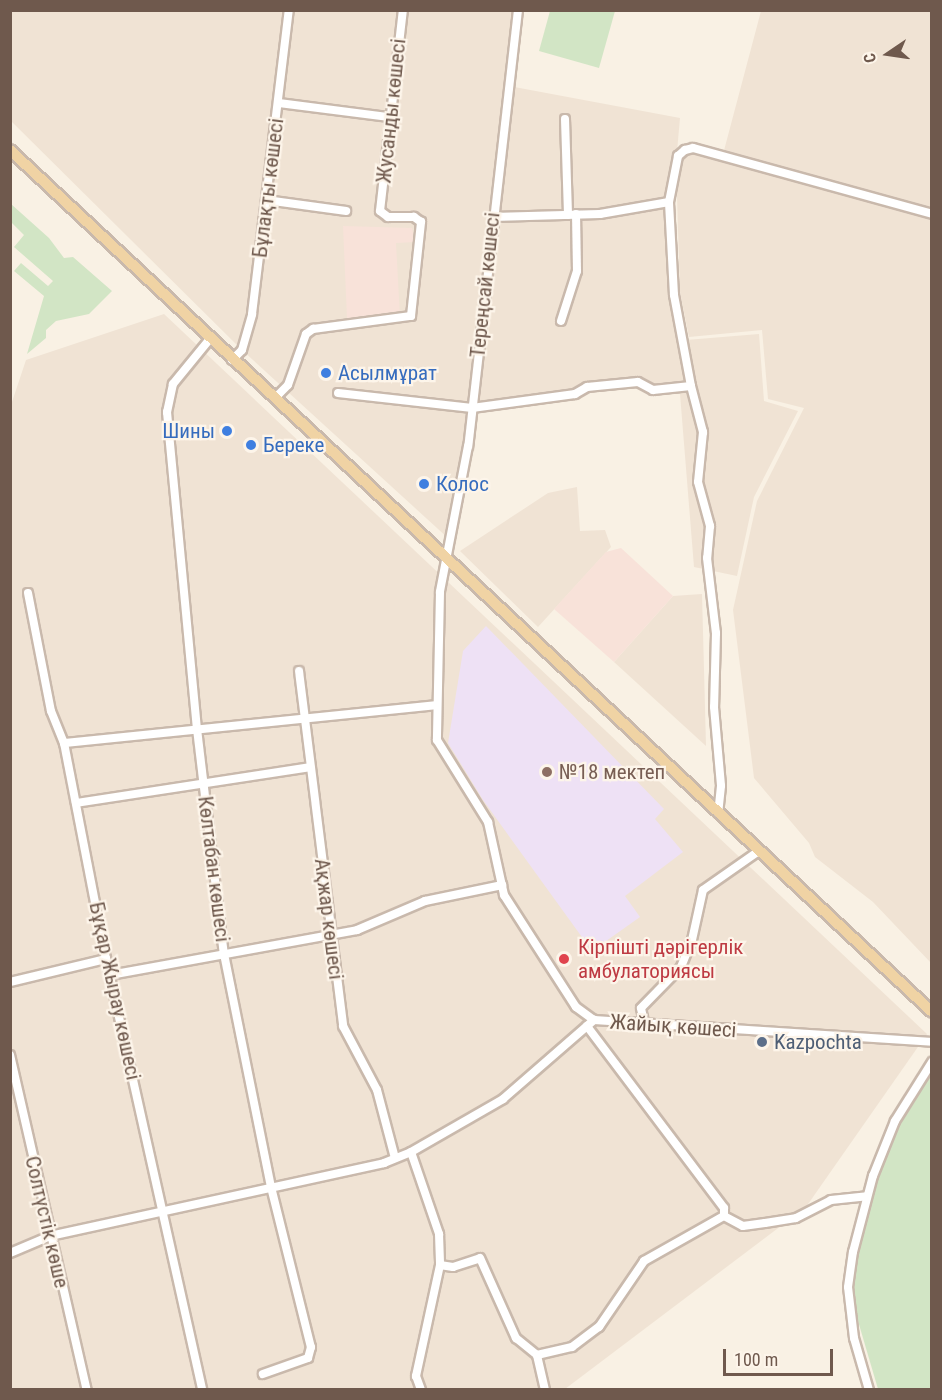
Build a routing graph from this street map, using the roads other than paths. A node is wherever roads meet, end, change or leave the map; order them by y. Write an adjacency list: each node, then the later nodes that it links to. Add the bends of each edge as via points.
1 (289, 10): 4 (street, Бұлақты көшесі)
2 (403, 10): 5 (street, Жусанды көшесі)
3 (518, 10): 13 (street, Тереңсай көшесі)
4 (279, 103): 5 (street); 8 (street, Бұлақты көшесі)
5 (389, 117): 19 (street, Жусанды көшесі, via 380,212 388,217 419,220 409,318 313,329 306,334 288,385)
6 (566, 118): 11 (street)
7 (10, 150): 15 (main road)
8 (266, 200): 10 (street); 16 (street, Бұлақты көшесі, via 252,314 242,350)
9 (669, 202): 11 (street); 12 (street, via 678,156 693,148); 17 (street, via 674,295)
10 (346, 211)
11 (572, 214): 13 (street); 14 (street, via 577,271)
12 (932, 214)
13 (493, 217): 20 (street, Тереңсай көшесі)
14 (561, 321)
15 (209, 340): 16 (main road); 26 (street, Көлтабан көшесі, via 173,384 167,412)
16 (232, 360): 19 (main road)
17 (691, 386): 20 (street, via 653,390 638,382 587,387 575,394); 31 (street, via 703,432 698,482 710,526 707,558 716,633 714,707 721,786)
18 (338, 393): 20 (street)
19 (275, 398): 21 (main road)
20 (472, 408): 21 (street, Тереңсай көшесі)
21 (446, 557): 24 (street, Тереңсай көшесі, via 440,592); 31 (main road)
22 (28, 593): 27 (street, Бұқар Жырау көшесі, via 51,711)
23 (300, 670): 25 (street, Ақжар көшесі)
24 (436, 705): 25 (street); 33 (street, Тереңсай көшесі, via 437,740 488,822)
25 (304, 718): 26 (street); 28 (street, Ақжар көшесі)
26 (197, 729): 27 (street); 29 (street, Көлтабан көшесі)
27 (64, 743): 30 (street, Бұқар Жырау көшесі)
28 (310, 767): 29 (street); 34 (street, Ақжар көшесі)
29 (204, 784): 30 (street); 35 (street, Көлтабан көшесі)
30 (76, 803): 36 (street, Бұқар Жырау көшесі)
31 (718, 813): 32 (main road)
32 (759, 851): 39 (main road); 41 (street, via 702,890 698,919 681,967 641,1008)
33 (502, 885): 34 (street, via 425,901 357,930); 40 (street, Тереңсай көшесі, via 504,895 576,1007)
34 (329, 935): 35 (street); 46 (street, Ақжар көшесі, via 343,1026 377,1090)
35 (224, 954): 37 (street); 47 (street, Көлтабан көшесі)
36 (106, 959): 37 (street, Бұқар Жырау көшесі); 38 (street)
37 (110, 975): 49 (street, Бұқар Жырау көшесі)
38 (10, 982)
39 (932, 1012)
40 (591, 1023): 41 (street, Жайық көшесі); 45 (street, via 503,1099); 50 (street, Тереңсай көшесі, via 724,1208)
41 (645, 1026): 42 (street, Жайық көшесі)
42 (932, 1042)
43 (10, 1055): 51 (street, Солтүстік көше)
44 (932, 1062): 48 (street, via 895,1121)
45 (411, 1152): 46 (street); 53 (street, via 439,1234)
46 (395, 1158): 47 (street)
47 (271, 1187): 49 (street); 55 (street, Көлтабан көшесі, via 311,1347 308,1358)
48 (867, 1196): 50 (street, via 831,1200 796,1218 743,1226); 60 (street, via 849,1287 854,1338)
49 (163, 1210): 51 (street); 57 (street, Бұқар Жырау көшесі)
50 (724, 1216): 54 (street, via 644,1261 599,1327 572,1347)
51 (50, 1236): 52 (street); 56 (street, Солтүстік көше)
52 (10, 1253)
53 (440, 1265): 54 (street, via 453,1267 480,1258 516,1338); 58 (street, via 416,1376)
54 (537, 1355): 59 (street)
55 (263, 1374)
56 (87, 1389)
57 (202, 1389)
58 (421, 1389)
59 (545, 1389)
60 (869, 1389)

